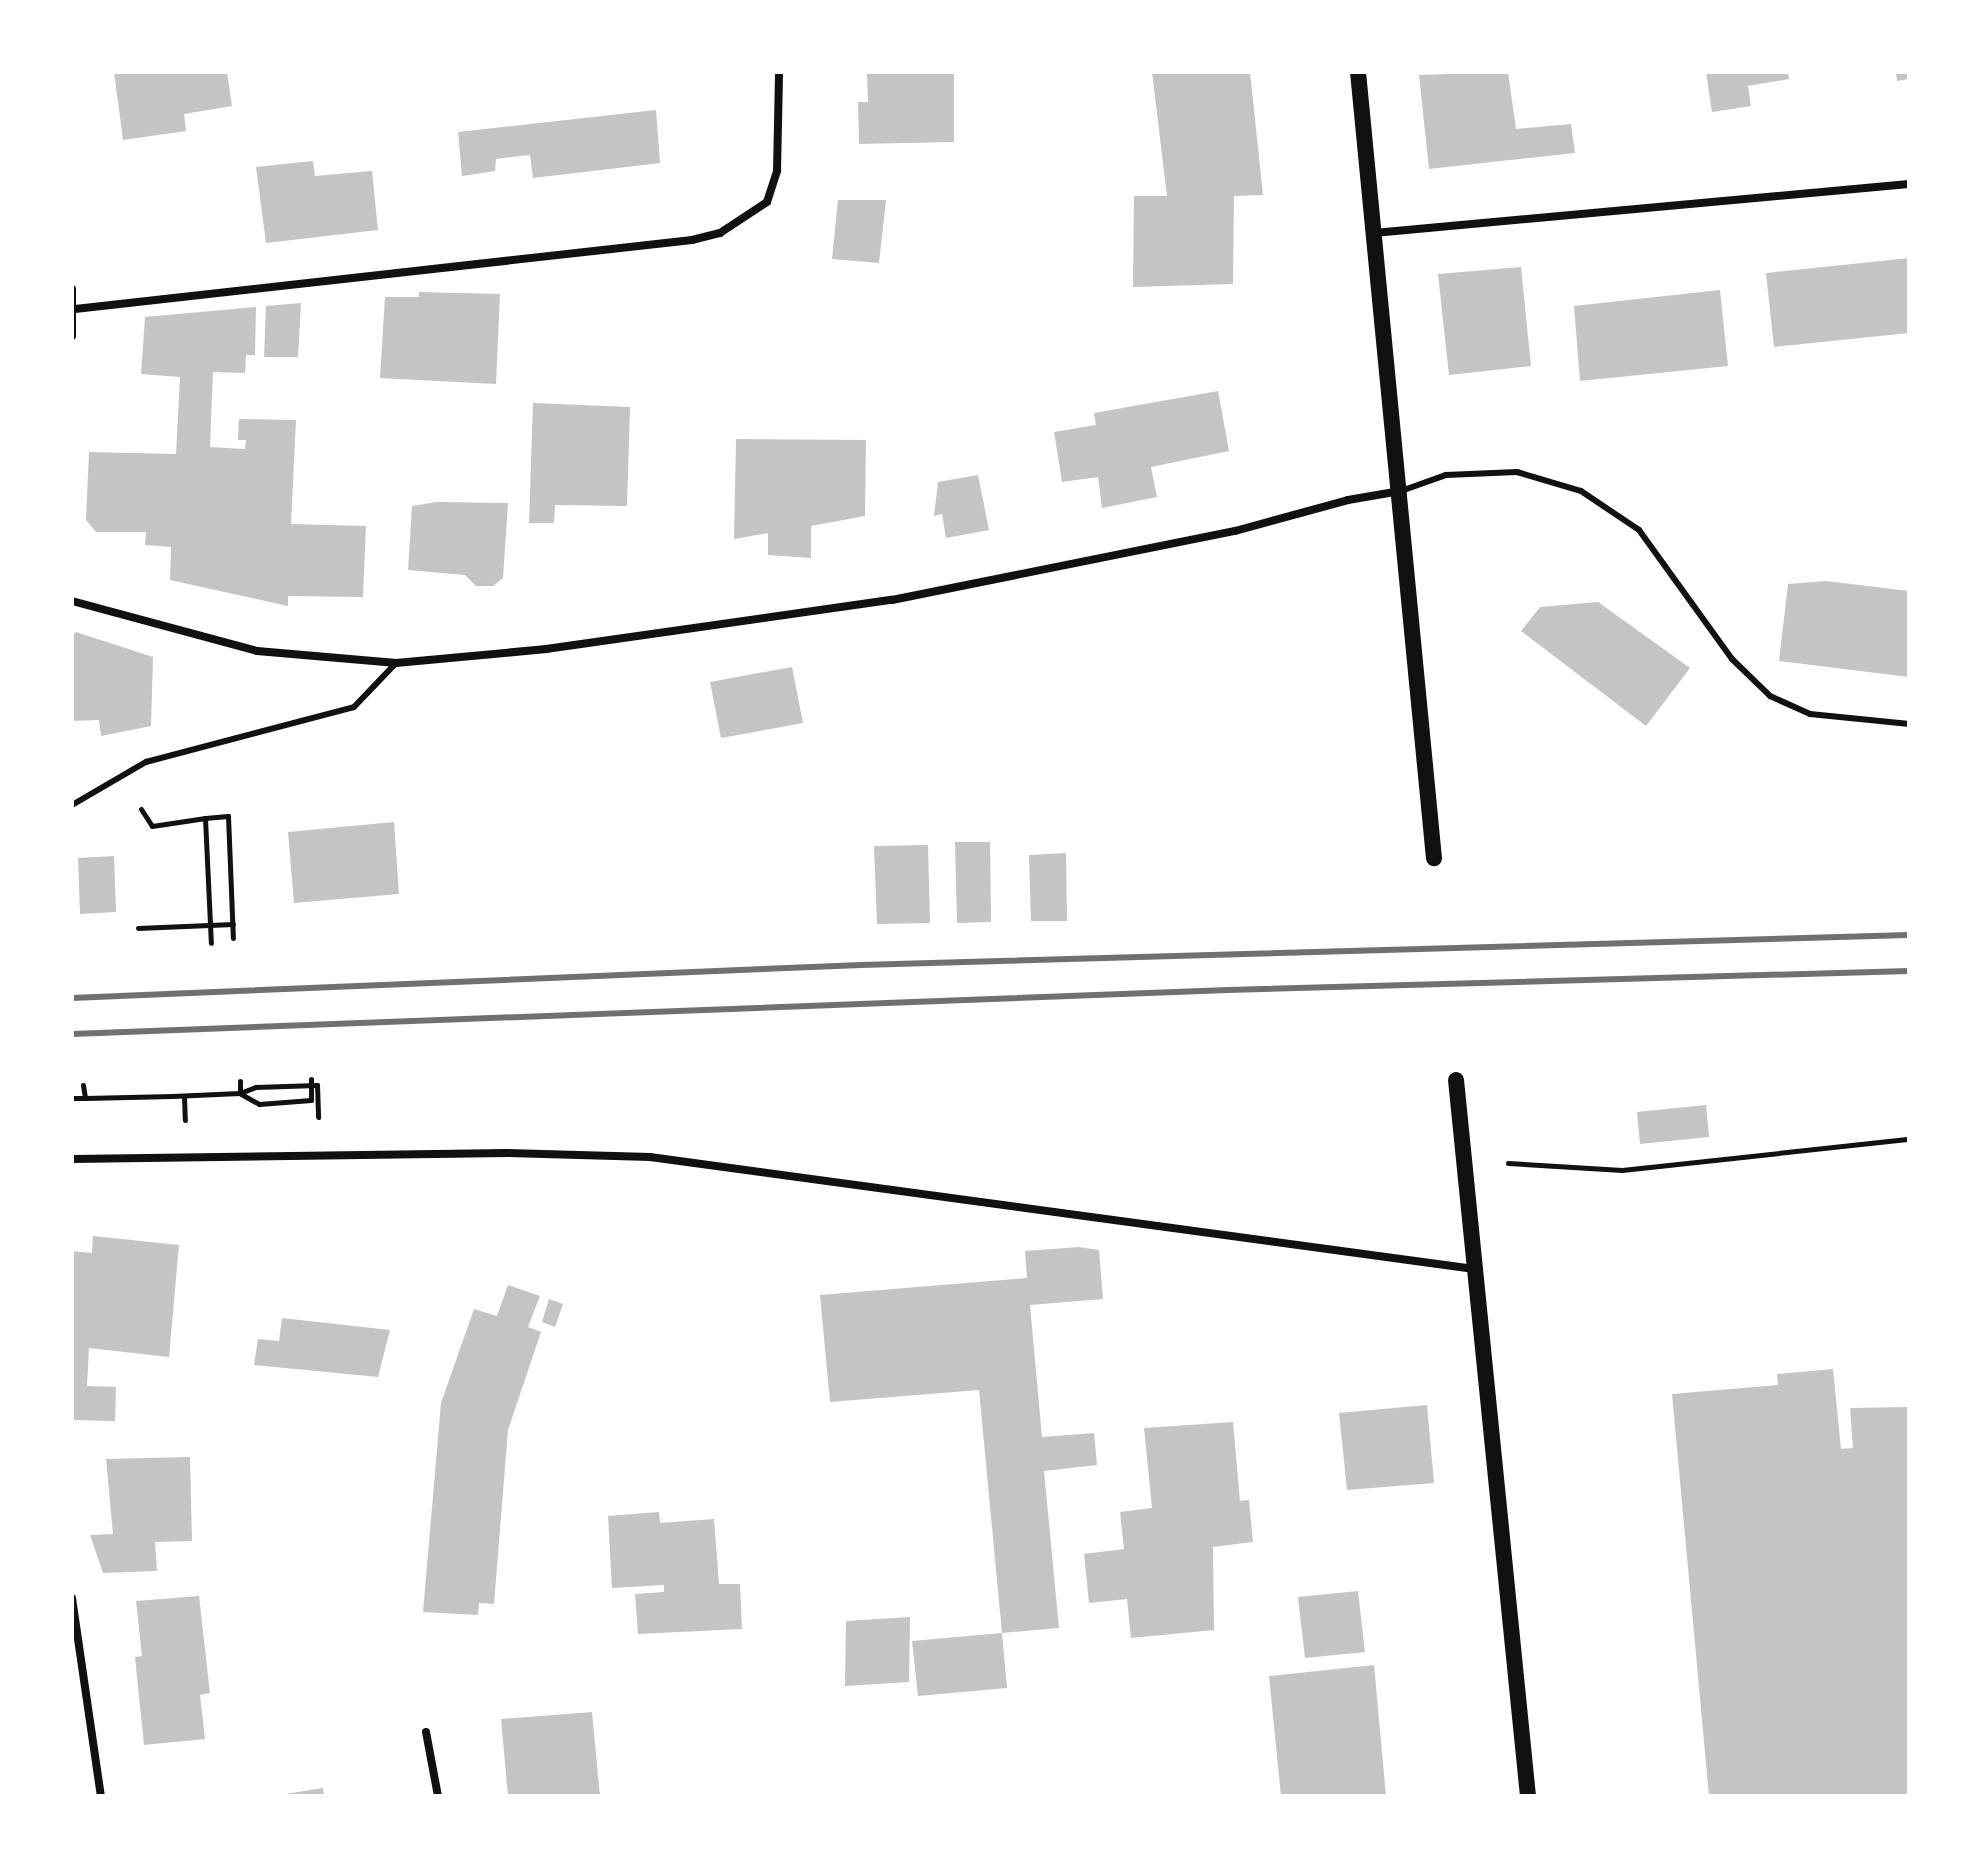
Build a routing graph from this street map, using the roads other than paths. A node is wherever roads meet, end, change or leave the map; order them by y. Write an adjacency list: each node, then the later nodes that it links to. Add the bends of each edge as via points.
1 (779, 72): 6 (street, via 777,171 767,202 720,233)
2 (1358, 72): 4 (main road)
3 (1909, 184): 4 (street)
4 (1374, 233): 8 (main road)
5 (72, 289): 6 (street)
6 (75, 309): 7 (street)
7 (72, 336)
8 (1401, 491): 10 (street, via 1235,531 892,600 546,649); 11 (lane, via 1446,475 1517,472 1581,491 1639,530 1732,659 1770,696 1810,714); 13 (main road)
9 (72, 601): 10 (street, via 257,651)
10 (396, 663): 12 (lane, via 354,707 146,762)
11 (1909, 724)
12 (72, 805)
13 (1434, 858)
14 (1456, 1080): 16 (main road)
15 (72, 1159): 16 (street, via 507,1153 650,1157)
16 (1474, 1269): 21 (main road)
17 (72, 1598): 19 (street)
18 (426, 1732): 20 (street)
19 (101, 1796)
20 (438, 1796)
21 (1528, 1796)

